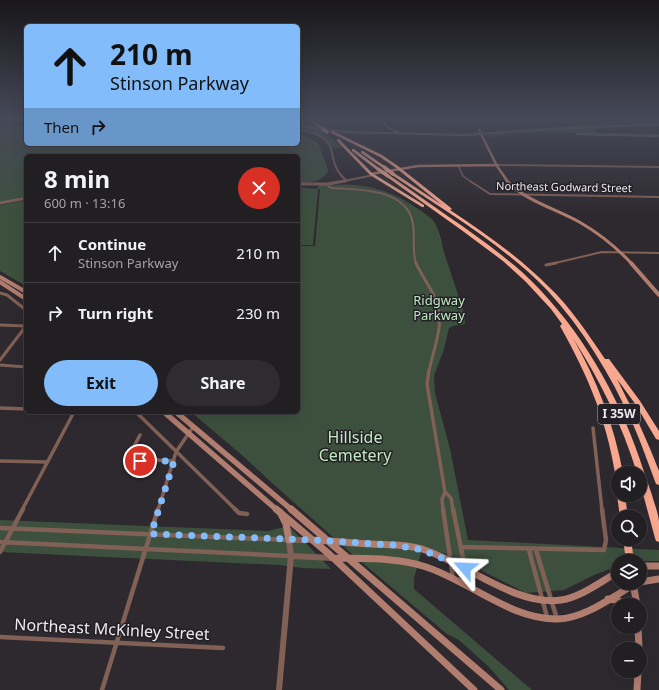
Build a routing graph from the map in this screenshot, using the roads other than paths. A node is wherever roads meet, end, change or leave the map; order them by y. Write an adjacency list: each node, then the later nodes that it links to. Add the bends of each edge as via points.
1 (331, 150): 12 (street, via 334,167)
2 (348, 150): 11 (highway)
3 (352, 150): 22 (highway, I 35W, bridge)
4 (359, 150): 19 (highway, I 35W, bridge)
5 (368, 150): 10 (highway)
6 (489, 150): 8 (main road)
7 (458, 165): 8 (main road); 10 (main road); 15 (street, Northeast Godward Street, via 463,176 488,193)
8 (498, 166): 9 (street); 15 (main road, via 506,180)
9 (659, 168)
10 (399, 169): 11 (main road); 19 (highway)
11 (373, 174): 12 (street); 22 (highway)
12 (347, 181): 14 (street)
13 (300, 184): 14 (street)
14 (327, 184): 56 (street, via 331,188 388,195 400,202 411,215 415,261 431,289 439,312 438,342 429,367 427,384)
15 (525, 195): 16 (street, Northeast Godward Street); 20 (main road, via 608,240)
16 (659, 197)
17 (24, 198): 18 (street)
18 (0, 203)
19 (486, 238): 35 (highway, I 35W, via 536,278 566,310)
20 (622, 252): 21 (street); 23 (street, via 602,252); 28 (main road)
21 (659, 253)
22 (504, 259): 30 (highway, I 35W, via 528,280)
23 (546, 265)
24 (0, 277): 26 (main road)
25 (0, 282): 29 (main road)
26 (24, 291)
27 (2, 293): 31 (street)
28 (659, 295)
29 (24, 298)
30 (550, 305): 54 (highway, via 589,373 605,415); 62 (highway, I 35W, via 585,351 615,404 645,480)
31 (24, 309)
32 (0, 325): 33 (street)
33 (24, 326)
34 (24, 329): 36 (street)
35 (593, 345): 49 (highway, via 622,380); 55 (highway, I 35W, via 626,400)
36 (0, 360)
37 (0, 365): 38 (street)
38 (24, 367)
39 (0, 408): 40 (street)
40 (24, 409)
41 (73, 414): 53 (street)
42 (138, 414): 50 (street)
43 (166, 414): 47 (main road)
44 (179, 414): 45 (main road)
45 (194, 426): 47 (street); 65 (main road)
46 (593, 428): 70 (street, via 606,540 604,550)
47 (189, 432): 50 (street); 57 (main road)
48 (140, 435): 52 (street, via 132,449 136,459)
49 (659, 437)
50 (176, 452): 52 (street); 58 (street, via 239,513)
51 (0, 461): 53 (street)
52 (174, 461): 61 (street)
53 (47, 462): 60 (street)
54 (617, 466)
55 (659, 481)
56 (445, 492): 67 (street, via 451,498); 75 (street, via 442,499)
57 (278, 509): 63 (main road, via 286,524); 64 (main road)
58 (247, 514)
59 (0, 528): 60 (street)
60 (13, 528): 61 (street); 66 (street)
61 (151, 534): 63 (street); 68 (street)
62 (659, 538)
63 (289, 540): 64 (street); 72 (street)
64 (313, 540): 65 (main road); 73 (main road)
65 (328, 541): 74 (main road); 75 (main road, via 408,546)
66 (3, 542): 68 (street); 71 (street)
67 (461, 547): 69 (street); 78 (street)
68 (146, 549): 72 (street); 92 (street)
69 (529, 550): 70 (street); 87 (street)
70 (536, 550): 88 (street)
71 (0, 552)
72 (292, 556): 73 (street); 96 (street)
73 (333, 558): 74 (main road); 97 (main road)
74 (351, 559): 80 (main road, via 409,562); 98 (main road)
75 (450, 561): 78 (main road); 80 (street)
76 (647, 566): 77 (main road)
77 (659, 566)
78 (465, 568): 83 (street); 87 (main road, via 519,594)
79 (611, 576): 88 (main road, via 568,598)
80 (453, 578): 83 (main road)
81 (659, 579): 82 (main road)
82 (647, 581)
83 (463, 584): 89 (main road, via 524,613)
84 (623, 590): 85 (main road)
85 (606, 599): 86 (main road); 90 (main road, via 570,617)
86 (611, 599)
87 (542, 601): 88 (main road); 89 (street)
88 (551, 602): 90 (street)
89 (548, 619): 90 (main road)
90 (557, 619)
91 (0, 637): 92 (street, Northeast McKinley Street)
92 (116, 644): 93 (street, Northeast McKinley Street); 95 (street)
93 (224, 648)
94 (638, 678): 99 (main road)
95 (102, 690)
96 (279, 690)
97 (474, 690)
98 (501, 690)
99 (637, 690)

